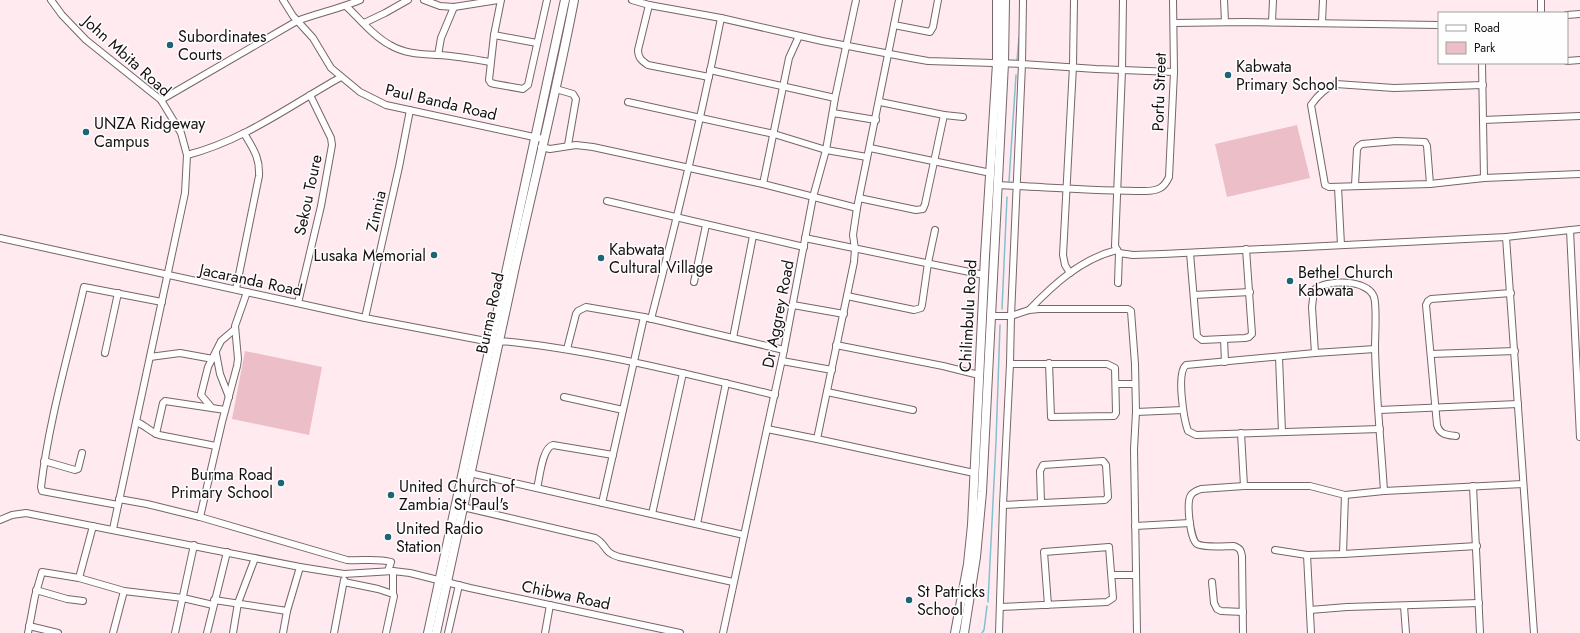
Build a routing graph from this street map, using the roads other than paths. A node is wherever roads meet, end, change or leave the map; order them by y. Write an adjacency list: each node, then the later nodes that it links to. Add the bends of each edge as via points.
1 (52, 0): 63 (street, John Mbita Road, via 62,15 86,40)
2 (283, 0): 32 (street, Paul Banda Road)
3 (360, 0): 25 (street)
4 (408, 0): 36 (street)
5 (424, 0): 27 (street, via 440,6)
6 (498, 0): 27 (street)
7 (501, 0): 40 (street)
8 (547, 0): 42 (street)
9 (565, 0): 76 (main road, Burma Road)
10 (574, 0): 60 (main road, Burma Road)
11 (632, 0): 26 (street)
12 (856, 0): 43 (street, Dr Aggrey Road)
13 (899, 0): 38 (street)
14 (938, 0): 38 (street, via 930,32)
15 (997, 0): 49 (main road, Chilimbulu Road)
16 (1005, 0): 49 (main road, Chilimbulu Road)
17 (1022, 0): 50 (street)
18 (1074, 0): 52 (street)
19 (1122, 0): 54 (street)
20 (1174, 0): 37 (street, Porfu Street)
21 (1224, 0): 33 (street)
22 (1273, 0): 34 (street)
23 (1323, 0): 35 (street)
24 (1541, 0): 28 (street)
25 (347, 3): 32 (street); 36 (street)
26 (649, 5): 31 (street); 56 (street, via 638,50 638,56 642,61 648,65)
27 (454, 7): 44 (street, via 441,38)
28 (1541, 12)
29 (1580, 14): 30 (street)
30 (1568, 15)
31 (721, 18): 41 (street); 53 (street)
32 (297, 21): 57 (street, Paul Banda Road, via 308,31 328,63); 63 (street)
33 (1225, 22): 34 (street); 37 (street)
34 (1272, 22): 35 (street)
35 (1322, 22): 39 (street)
36 (364, 23): 44 (street, via 397,49 421,55)
37 (1174, 23): 55 (street, Porfu Street)
38 (894, 25): 45 (street)
39 (1438, 25)
40 (494, 35): 42 (street); 48 (street)
41 (799, 36): 43 (street); 59 (street, via 789,58)
42 (537, 42): 48 (street, via 528,85 525,88 491,83)
43 (846, 46): 45 (street); 62 (street, Dr Aggrey Road)
44 (438, 55): 48 (street)
45 (888, 55): 49 (street, via 928,60); 65 (street)
46 (1580, 60): 47 (street)
47 (1568, 61)
48 (490, 62)
49 (1000, 63): 50 (street); 85 (main road, Chilimbulu Road); 90 (main road, Chilimbulu Road)
50 (1022, 64): 52 (street); 91 (street)
51 (1482, 64): 58 (street)
52 (1073, 66): 54 (street); 94 (street)
53 (710, 70): 56 (street); 59 (street)
54 (1122, 70): 55 (street); 95 (street)
55 (1174, 72): 95 (street, Porfu Street, via 1169,177 1165,185 1154,191)
56 (709, 77): 71 (street)
57 (341, 78): 61 (street); 66 (street, Paul Banda Road, via 373,99 386,105)
58 (1482, 85): 73 (street); 93 (street, via 1394,88 1336,84 1319,94 1310,104 1325,186)
59 (783, 86): 62 (street); 75 (street)
60 (556, 89): 76 (main road, Burma Road); 77 (street, via 573,94 576,99)
61 (310, 95): 74 (street); 129 (street, Sekou Toure, via 332,144 321,206)
62 (835, 98): 67 (street, Dr Aggrey Road)
63 (161, 100): 81 (street, John Mbita Road, via 181,133)
64 (628, 102): 71 (street)
65 (880, 102): 68 (street); 72 (street)
66 (410, 110): 76 (street, Paul Banda Road); 136 (street, Zinnia)
67 (832, 113): 72 (street); 80 (street, Dr Aggrey Road)
68 (944, 115): 70 (street); 83 (street)
69 (1580, 116): 73 (street)
70 (963, 117)
71 (699, 118): 75 (street); 84 (street)
72 (876, 120): 79 (street)
73 (1483, 120): 87 (street)
74 (244, 133): 81 (street, via 214,147); 121 (street, via 256,154 259,176)
75 (774, 134): 80 (street); 88 (street)
76 (540, 138): 78 (main road, Burma Road); 141 (main road, Burma Road)
77 (568, 145): 78 (street, via 550,149); 84 (street, via 593,146)
78 (541, 147): 141 (main road, Burma Road)
79 (870, 148): 82 (street); 83 (street)
80 (826, 150): 82 (street); 96 (street, Dr Aggrey Road)
81 (187, 155): 117 (street, John Mbita Road, via 185,193)
82 (867, 157): 97 (street)
83 (935, 161): 85 (street); 97 (street, via 923,208 916,210)
84 (689, 168): 88 (street); 100 (street)
85 (991, 172): 118 (main road, Chilimbulu Road)
86 (1580, 174): 87 (street)
87 (1484, 178): 89 (street)
88 (763, 184): 96 (street)
89 (1430, 184): 92 (street); 92 (street, via 1425,142 1396,141 1359,146)
90 (997, 185): 91 (street); 133 (main road, Chilimbulu Road)
91 (1017, 186): 94 (street); 134 (street)
92 (1355, 186): 93 (street)
93 (1338, 187): 109 (street)
94 (1067, 188): 95 (street); 116 (street, via 1063,255)
95 (1116, 191): 113 (street, via 1115,246)
96 (813, 197): 99 (street); 108 (street, Dr Aggrey Road)
97 (859, 198): 99 (street)
98 (607, 201): 100 (street)
99 (857, 208): 111 (street, via 853,235)
100 (678, 218): 101 (street); 137 (street)
101 (706, 225): 105 (street); 119 (street)
102 (1580, 229): 104 (street)
103 (935, 230): 115 (street)
104 (1570, 230): 106 (street); 185 (street)
105 (754, 236): 110 (street); 139 (street)
106 (1506, 236): 109 (street); 125 (street)
107 (0, 238): 117 (street, Jacaranda Road)
108 (805, 238): 110 (street, Dr Aggrey Road); 111 (street)
109 (1341, 245): 112 (street)
110 (804, 247): 130 (street, Dr Aggrey Road)
111 (855, 249): 115 (street); 127 (street)
112 (1246, 249): 114 (street); 123 (street)
113 (1118, 252): 114 (street, via 1133,255); 116 (street, via 1100,256); 120 (street)
114 (1190, 253): 126 (street)
115 (928, 263): 118 (street); 127 (street, via 922,305 918,310)
116 (1070, 273): 131 (street)
117 (168, 275): 121 (street, Jacaranda Road); 128 (street, John Mbita Road)
118 (984, 275): 161 (main road, Chilimbulu Road)
119 (694, 282)
120 (1118, 283)
121 (236, 289): 122 (street, Jacaranda Road)
122 (247, 292): 129 (street, Jacaranda Road); 138 (street)
123 (1250, 292): 126 (street); 140 (street, via 1251,336)
124 (118, 293): 128 (street); 148 (street); 190 (street, via 84,287)
125 (1511, 294): 146 (street); 150 (street, via 1428,301 1426,305)
126 (1194, 295): 140 (street, via 1197,336 1202,340)
127 (847, 296): 132 (street)
128 (162, 302): 151 (street, John Mbita Road)
129 (298, 303): 136 (street, Jacaranda Road)
130 (793, 305): 132 (street); 145 (street, Dr Aggrey Road)
131 (1029, 310): 134 (street); 164 (street, via 1131,311)
132 (844, 314): 142 (street)
133 (991, 316): 134 (street); 263 (main road, Chilimbulu Road, via 982,492 974,576)
134 (1011, 316): 158 (street)
135 (644, 317): 137 (street); 143 (street, via 586,307 578,310); 155 (street)
136 (364, 318): 141 (street, Jacaranda Road)
137 (651, 319): 139 (street)
138 (235, 329): 147 (street, via 222,339); 167 (street, via 238,363)
139 (733, 338): 145 (street)
140 (1224, 339): 156 (street)
141 (494, 342): 143 (street, Jacaranda Road); 191 (main road, Burma Road); 227 (main road, Burma Road)
142 (836, 345): 159 (street); 161 (street, via 943,366)
143 (567, 349): 155 (street, Jacaranda Road)
144 (1375, 349): 149 (street); 149 (street, via 1373,294 1370,290 1357,285 1343,282 1328,283 1314,290 1312,307); 176 (street)
145 (784, 350): 154 (street, Dr Aggrey Road)
146 (1515, 351): 150 (street); 169 (street)
147 (216, 352): 153 (street); 167 (street, via 220,374)
148 (105, 353)
149 (1315, 353): 152 (street)
150 (1431, 354): 171 (street)
151 (150, 357): 153 (street, via 180,353); 178 (street, John Mbita Road)
152 (1279, 357): 156 (street); 181 (street)
153 (213, 359): 170 (street, via 200,393)
154 (782, 361): 159 (street); 166 (street, Dr Aggrey Road)
155 (633, 362): 160 (street, Jacaranda Road); 173 (street)
156 (1225, 362): 175 (street, via 1184,367)
157 (1049, 363): 158 (street); 163 (street, via 1112,365 1115,368); 163 (street, via 1052,418 1114,416)
158 (1010, 364): 202 (street)
159 (832, 370): 165 (street)
160 (683, 373): 162 (street, Jacaranda Road); 204 (street)
161 (979, 376): 192 (main road, Chilimbulu Road)
162 (726, 383): 166 (street, Jacaranda Road); 208 (street)
163 (1116, 384): 164 (street)
164 (1135, 384): 177 (street)
165 (827, 392): 174 (street); 186 (street)
166 (775, 395): 179 (street, Dr Aggrey Road)
167 (229, 397): 172 (street)
168 (564, 397): 173 (street)
169 (1518, 404): 171 (street); 193 (street)
170 (212, 408): 172 (street); 183 (street, via 164,402)
171 (1436, 408): 176 (street); 184 (street, via 1439,431 1442,434)
172 (225, 410): 187 (street)
173 (623, 410): 189 (street)
174 (912, 410)
175 (1183, 410): 177 (street); 182 (street, via 1184,423 1191,434)
176 (1379, 410): 180 (street)
177 (1136, 412): 210 (street)
178 (136, 422): 183 (street); 199 (street, John Mbita Road)
179 (767, 429): 186 (street); 212 (street, Dr Aggrey Road)
180 (1380, 429): 181 (street); 197 (street)
181 (1282, 432): 182 (street)
182 (1241, 433): 194 (street)
183 (156, 434): 187 (street)
184 (1456, 436)
185 (1580, 437)
186 (817, 439): 192 (street)
187 (216, 446): 205 (street)
188 (82, 453): 190 (street, via 78,469 75,470)
189 (613, 455): 196 (street, via 550,446 545,452); 200 (street)
190 (44, 461): 199 (street, via 42,490)
191 (470, 473): 196 (street); 203 (main road, Burma Road)
192 (974, 473): 262 (main road, Chilimbulu Road, via 971,543)
193 (1523, 484): 195 (street); 270 (street)
194 (1244, 486): 198 (street, via 1310,486); 207 (street, via 1196,491 1189,501)
195 (1473, 486): 197 (street); 214 (street)
196 (537, 488): 200 (street)
197 (1384, 491): 198 (street)
198 (1344, 495): 217 (street)
199 (119, 502): 205 (street, via 147,504); 211 (street, John Mbita Road)
200 (602, 503): 204 (street)
201 (1041, 503): 201 (street, via 1042,465 1103,461 1105,463 1108,497 1105,500); 202 (street)
202 (1003, 504): 242 (street)
203 (463, 507): 227 (main road, Burma Road); 228 (street, via 595,538 610,554 619,557)
204 (652, 514): 208 (street)
205 (200, 517): 221 (street, via 346,560 381,559 391,562)
206 (0, 520): 209 (street, Chibwa Road, via 26,513)
207 (1190, 523): 210 (street); 245 (street, via 1195,543 1201,546 1234,546 1241,550)
208 (697, 524): 212 (street)
209 (93, 526): 211 (street, Chibwa Road); 225 (street)
210 (1135, 526): 224 (street)
211 (113, 529): 213 (street, Chibwa Road)
212 (744, 535): 228 (street, Dr Aggrey Road)
213 (194, 545): 216 (street, Chibwa Road); 234 (street)
214 (1477, 546): 217 (street); 238 (street)
215 (1275, 550): 218 (street)
216 (227, 552): 219 (street, Chibwa Road); 236 (street)
217 (1343, 554): 218 (street)
218 (1307, 555): 243 (street)
219 (254, 558): 220 (street, Chibwa Road); 237 (street)
220 (300, 567): 222 (street, Chibwa Road); 244 (street)
221 (391, 571): 222 (street, Chibwa Road); 227 (street, Chibwa Road); 233 (street)
222 (344, 574): 226 (street)
223 (1112, 575): 224 (street); 240 (street, via 1110,600); 240 (street, via 1109,547 1046,551 1043,554)
224 (1136, 575): 265 (street)
225 (79, 578): 231 (street, via 42,572); 232 (street)
226 (344, 582): 233 (street); 254 (street)
227 (443, 582): 230 (street, Chibwa Road); 256 (main road, Burma Road); 257 (main road, Burma Road)
228 (733, 582): 261 (street, Dr Aggrey Road)
229 (1212, 582): 245 (street, via 1216,609)
230 (459, 585): 239 (street, Chibwa Road); 258 (street)
231 (36, 590): 235 (street); 246 (street)
232 (124, 591): 234 (street); 249 (street)
233 (392, 594): 255 (street, via 394,596)
234 (183, 598): 236 (street); 250 (street)
235 (83, 601)
236 (214, 603): 237 (street); 251 (street)
237 (238, 603): 244 (street); 252 (street)
238 (1478, 603): 241 (street); 269 (street)
239 (550, 605): 247 (street, Chibwa Road); 259 (street)
240 (1048, 605): 242 (street)
241 (1404, 606): 243 (street); 268 (street)
242 (1000, 607): 264 (street)
243 (1310, 610): 267 (street)
244 (287, 611): 253 (street)
245 (1243, 612): 266 (street)
246 (29, 630): 248 (street)
247 (657, 631): 260 (street, Chibwa Road)
248 (58, 633)
249 (113, 633)
250 (175, 633)
251 (207, 633)
252 (233, 633)
253 (283, 633)
254 (334, 633)
255 (386, 633)
256 (428, 633)
257 (436, 633)
258 (448, 633)
259 (545, 633)
260 (680, 633)
261 (723, 633)
262 (955, 633)
263 (964, 633)
264 (999, 633)
265 (1137, 633)
266 (1243, 633)
267 (1311, 633)
268 (1406, 633)
269 (1480, 633)
270 (1534, 633)

